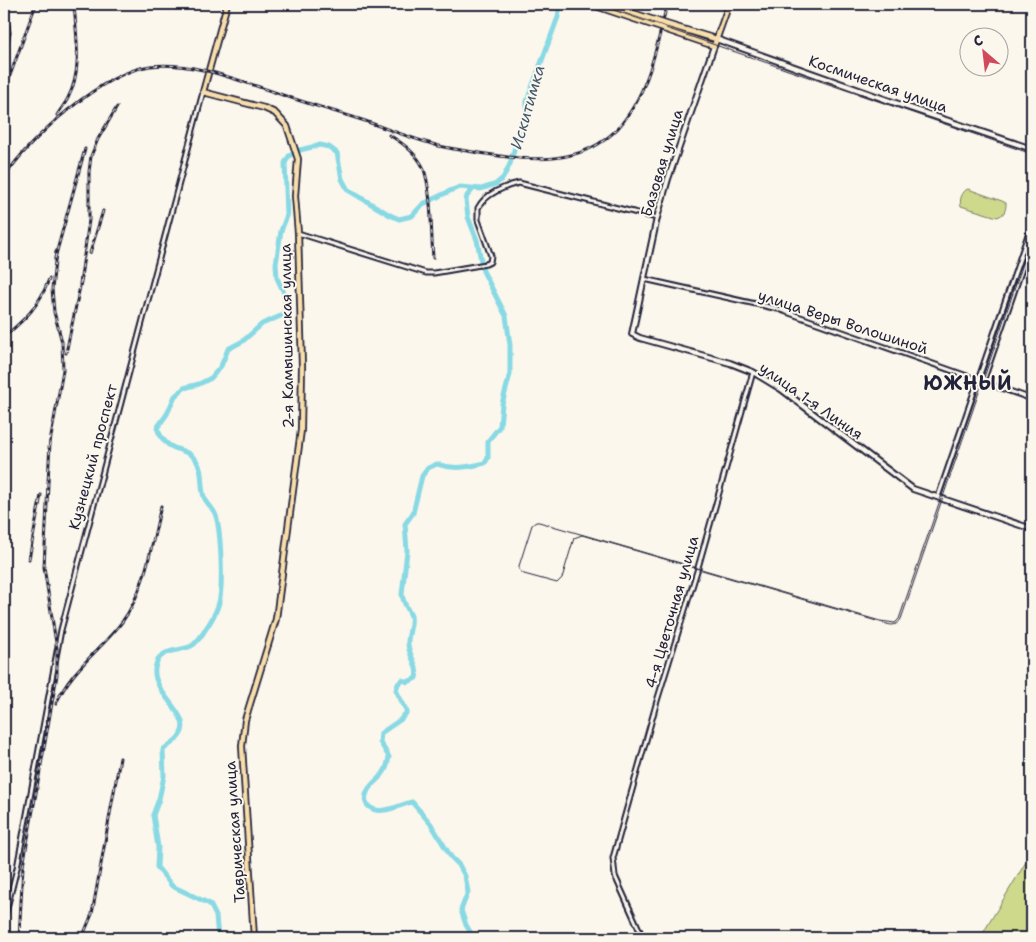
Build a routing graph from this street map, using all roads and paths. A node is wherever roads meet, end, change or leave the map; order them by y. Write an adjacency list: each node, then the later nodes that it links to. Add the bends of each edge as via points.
1 (227, 4): 9 (main road, Кузнецкий проспект)
2 (590, 4): 5 (main road)
3 (606, 4): 5 (main road)
4 (729, 4): 7 (main road, Базовая улица)
5 (656, 24): 6 (main road, bridge)
6 (665, 27): 7 (main road); 8 (main road)
7 (716, 39): 8 (main road, Базовая улица); 10 (main road, Космическая улица)
8 (714, 46): 11 (main road, Базовая улица)
9 (203, 92): 13 (main road, 2-я Камышинская улица, via 264,108 275,113 287,126 298,159 295,196); 24 (street, Кузнецкий проспект, via 61,630 17,868)
10 (1032, 149)
11 (657, 218): 13 (street, via 519,184 508,185 485,199 478,208 478,220 491,260 478,266 434,273); 15 (main road, Базовая улица)
12 (1032, 223): 18 (street)
13 (298, 233): 23 (main road, 2-я Камышинская улица, via 301,430 276,619)
14 (1032, 240): 19 (street)
15 (644, 279): 16 (main road, Базовая улица); 18 (street, улица Веры Волошиной, via 778,309)
16 (632, 334): 17 (main road, улица 1-я Линия)
17 (753, 372): 21 (main road, улица 1-я Линия, via 781,389 913,489); 26 (street, 4-я Цветочная улица, via 613,858 617,882)
18 (978, 380): 19 (street, улица Веры Волошиной); 21 (street)
19 (983, 382): 20 (street, улица Веры Волошиной)
20 (1032, 399)
21 (938, 497): 22 (main road, улица 1-я Линия)
22 (1032, 529)
23 (244, 725): 25 (main road, Таврическая улица, via 242,746)
24 (4, 920)
25 (254, 938)
26 (643, 938)

